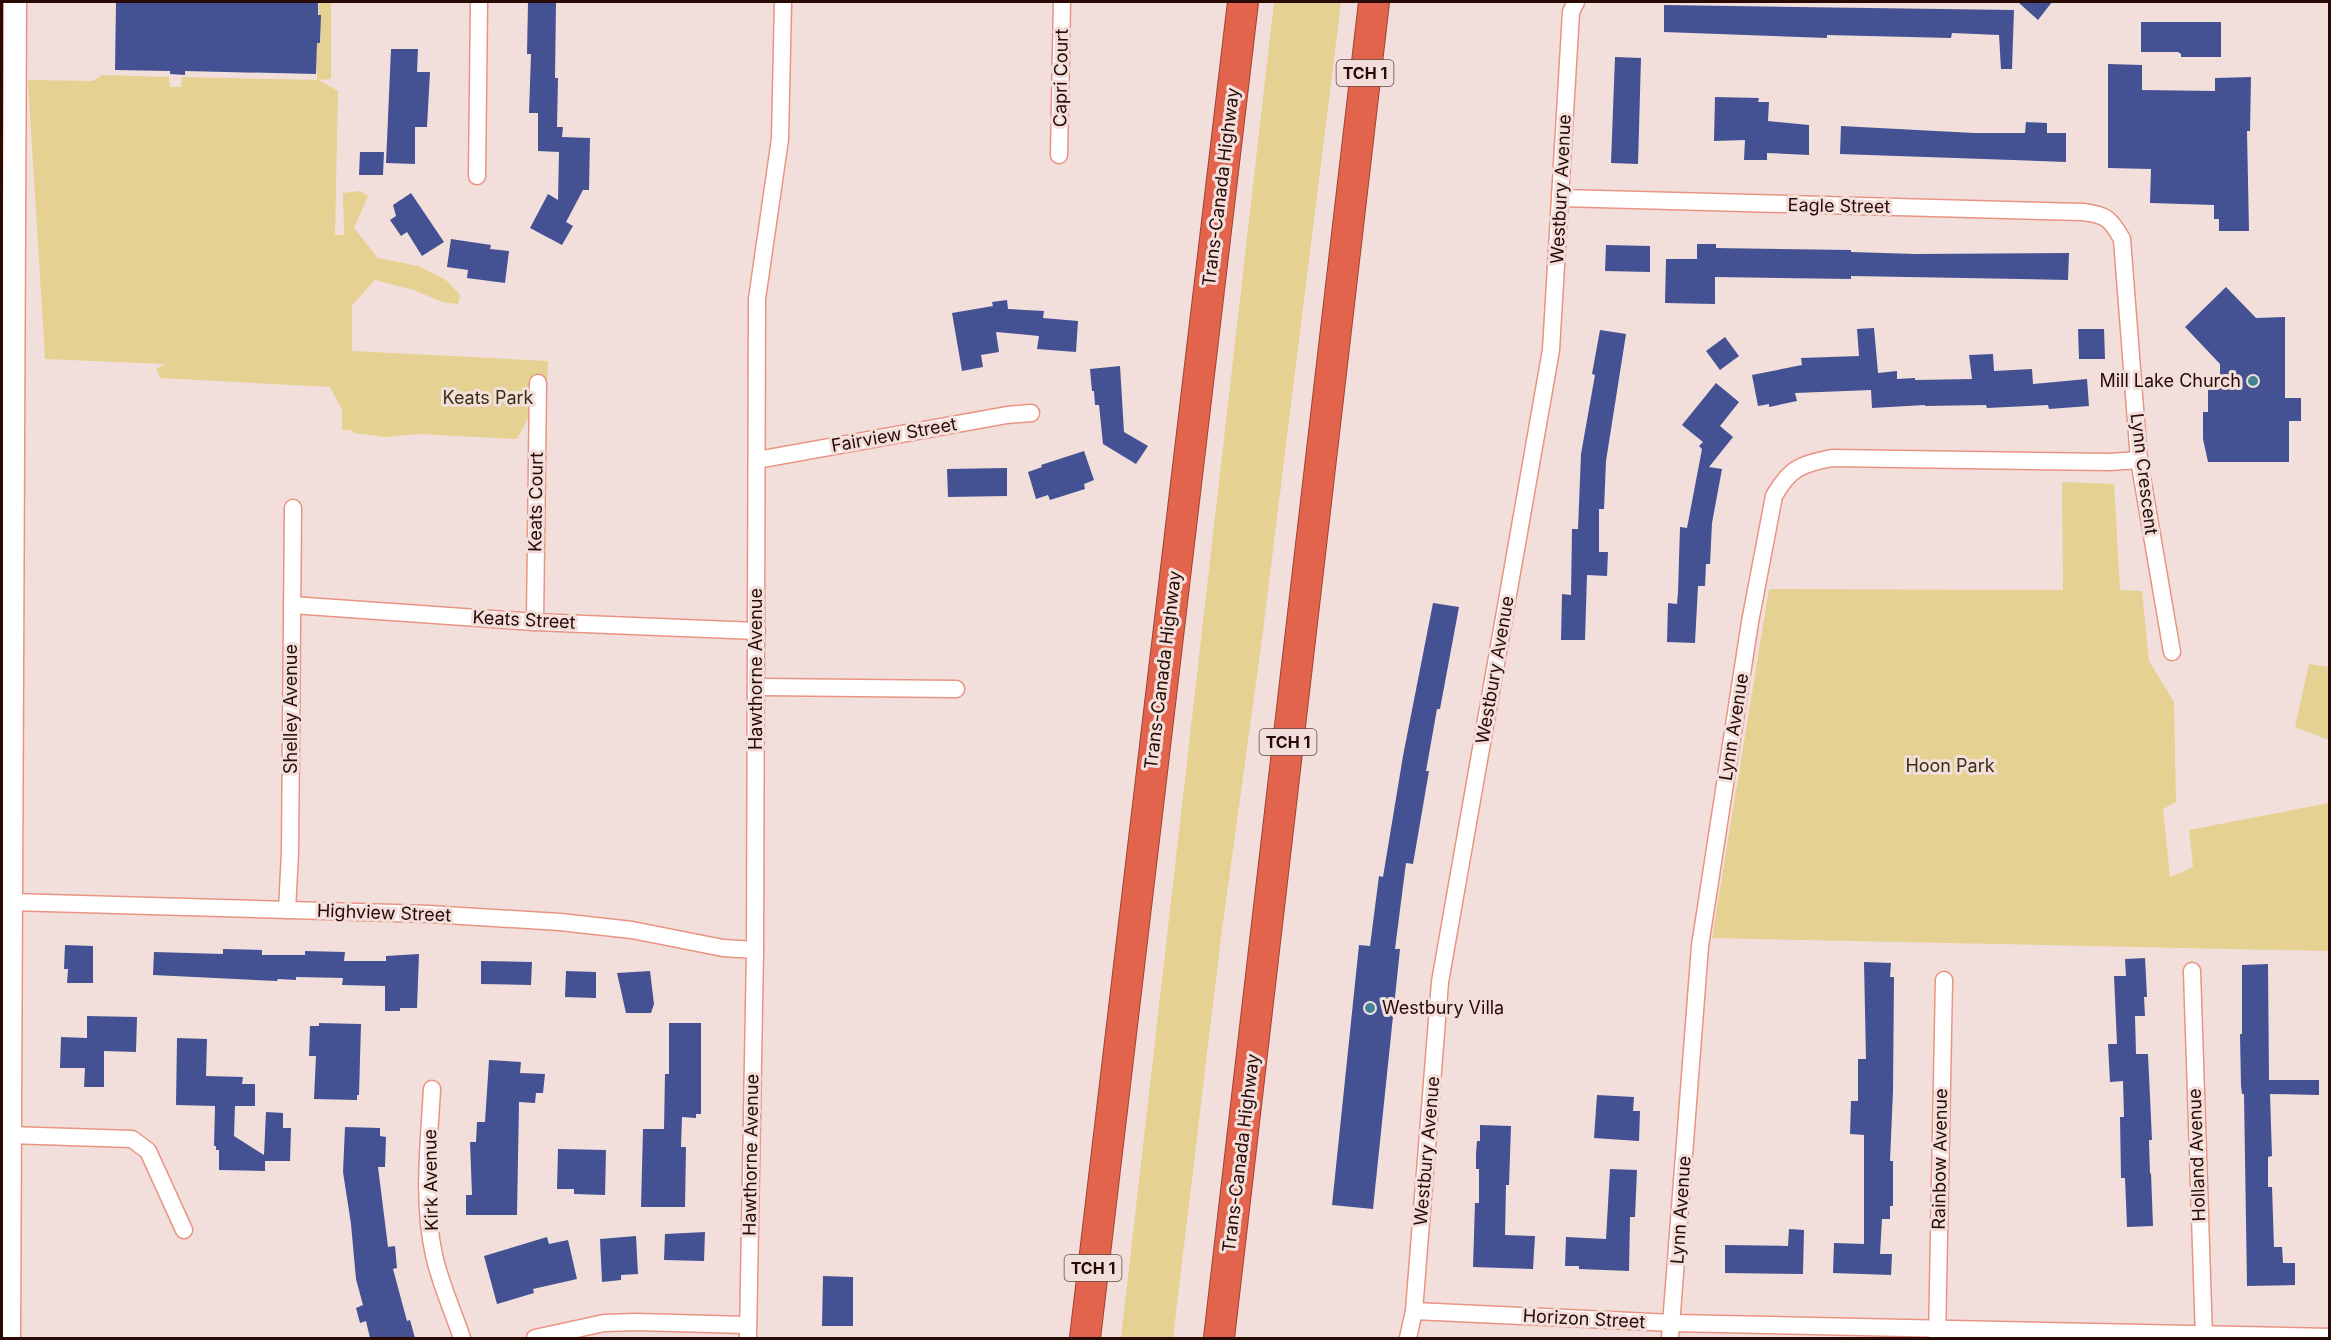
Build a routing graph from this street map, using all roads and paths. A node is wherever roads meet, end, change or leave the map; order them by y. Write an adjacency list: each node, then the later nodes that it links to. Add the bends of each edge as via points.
1 (15, 2): 23 (street)
2 (479, 2): 9 (street)
3 (783, 2): 14 (street, Hawthorne Avenue, via 780,139 757,299)
4 (1062, 2): 8 (street, Capri Court)
5 (1243, 2): 30 (highway, Trans-Canada Highway / TCH 1)
6 (1374, 2): 43 (highway, Trans-Canada Highway / TCH 1)
7 (1576, 2): 10 (street, Westbury Avenue, via 1571,12)
8 (1059, 155)
9 (477, 176)
10 (1561, 198): 11 (street, Eagle Street, via 2083,212 2102,214); 32 (street, Westbury Avenue, via 1551,350 1440,982)
11 (2114, 224): 15 (street, Lynn Crescent, via 2122,238 2124,256)
12 (538, 383): 18 (street, Keats Court)
13 (1031, 413): 14 (street, Fairview Street)
14 (757, 460): 19 (street, Hawthorne Avenue)
15 (2139, 460): 20 (street, Lynn Crescent); 33 (street, Lynn Avenue, via 1832,458 1808,463 1784,478 1774,496 1750,622 1700,946)
16 (293, 508): 17 (street, Shelley Avenue)
17 (292, 606): 18 (street, Keats Street); 24 (street, Shelley Avenue)
18 (535, 621): 19 (street, Keats Street)
19 (757, 631): 21 (street, Hawthorne Avenue)
20 (2172, 652)
21 (756, 687): 22 (street); 25 (street, Hawthorne Avenue)
22 (956, 689)
23 (11, 902): 24 (street, Highview Street); 29 (street)
24 (287, 910): 25 (street, Highview Street, via 579,923)
25 (755, 950): 34 (street, Hawthorne Avenue)
26 (2192, 971): 36 (street, Holland Avenue)
27 (1944, 980): 35 (street, Rainbow Avenue)
28 (432, 1089): 39 (street, Kirk Avenue, via 428,1215 434,1256)
29 (9, 1135): 31 (street, via 132,1139 148,1151); 38 (street)
30 (1101, 1198): 41 (highway); 42 (highway, Trans-Canada Highway / TCH 1)
31 (184, 1230)
32 (1414, 1311): 33 (street, Horizon Street); 44 (street, Westbury Avenue)
33 (1672, 1331): 35 (street, Horizon Street)
34 (748, 1332): 40 (street, via 636,1322 604,1323)
35 (1937, 1333): 36 (street, Horizon Street)
36 (2204, 1336): 37 (street, Horizon Street)
37 (2330, 1337)
38 (9, 1338)
39 (462, 1338)
40 (535, 1338)
41 (1075, 1338)
42 (1085, 1338)
43 (1219, 1338)
44 (1408, 1338)

